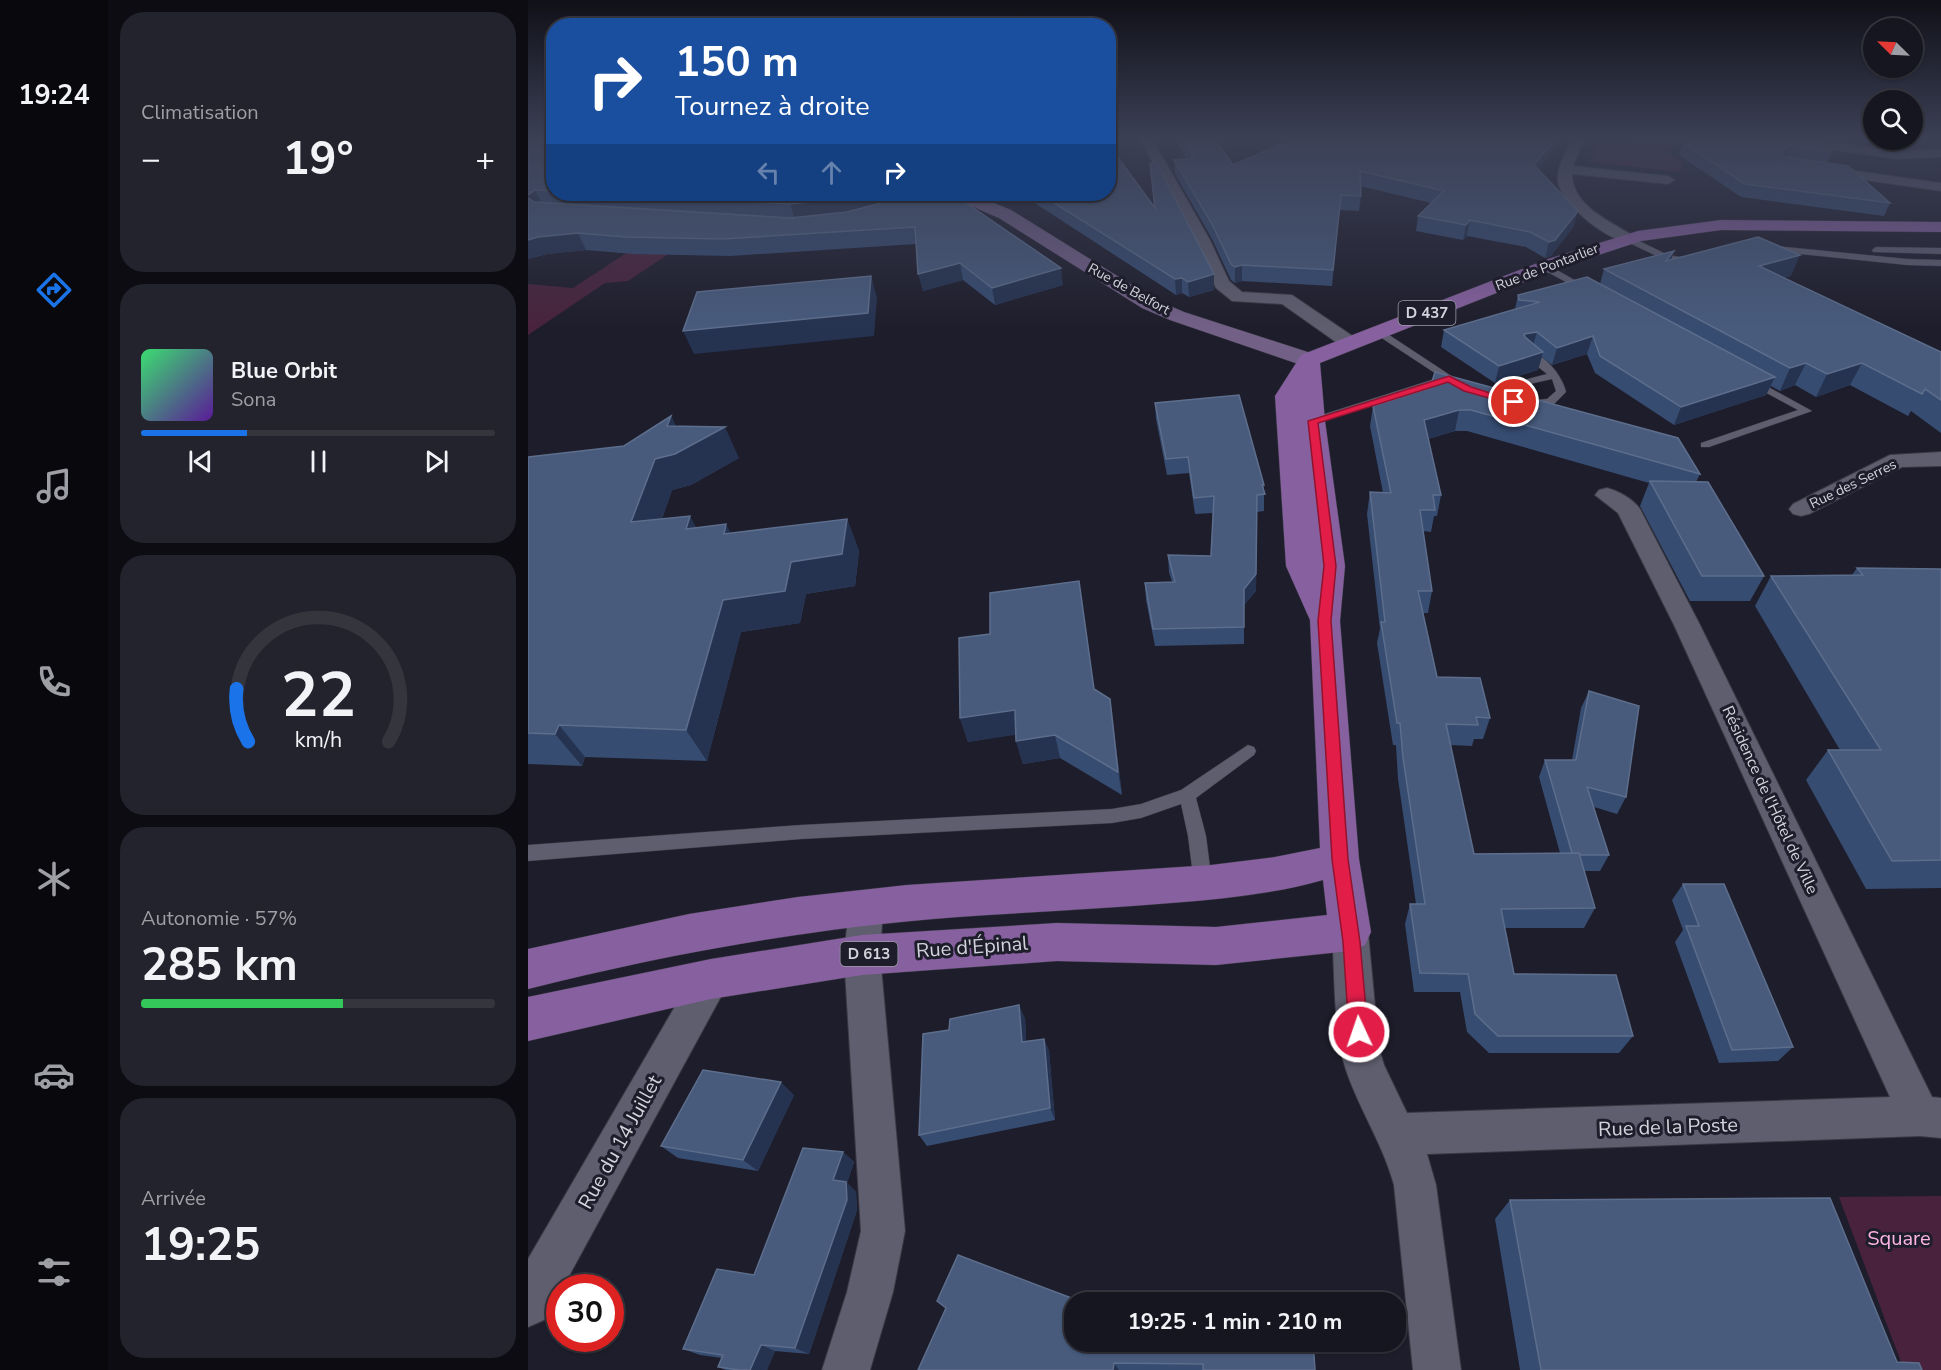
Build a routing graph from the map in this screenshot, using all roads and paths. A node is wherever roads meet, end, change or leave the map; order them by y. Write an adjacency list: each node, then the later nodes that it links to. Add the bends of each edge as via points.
1 (967, 201): 16 (main road, Rue de Belfort, via 1005,214 1149,304)
2 (1180, 201): 14 (street, via 1222,284 1238,297 1286,298)
3 (1574, 201): 5 (street)
4 (1941, 227): 5 (main road, Rue de Pontarlier / D 437, via 1721,225)
5 (1626, 238): 9 (lane, via 1666,257); 11 (main road, Rue de Pontarlier / D 437)
6 (1754, 249): 8 (lane)
7 (1941, 251): 8 (lane)
8 (1822, 253): 10 (lane)
9 (1703, 258)
10 (1941, 263)
11 (1545, 267): 12 (lane); 13 (main road, Rue de Pontarlier / D 437)
12 (1604, 298)
13 (1377, 331): 14 (main road, Rue de Pontarlier / D 437); 19 (lane)
14 (1350, 343): 16 (main road, Rue de Pontarlier / D 437)
15 (1527, 353): 17 (lane)
16 (1309, 360): 21 (main road); 26 (main road, via 1287,396 1301,566)
17 (1554, 375): 20 (lane); 20 (lane, via 1561,392 1555,399 1536,403)
18 (1746, 377): 22 (lane, via 1807,411)
19 (1449, 378): 20 (lane); 21 (lane)
20 (1481, 394)
21 (1313, 421): 26 (main road, via 1330,566)
22 (1705, 445)
23 (1941, 459): 25 (street, Rue des Serres, via 1898,460)
24 (1607, 495): 38 (street, Résidence de l'Hôtel de Ville, via 1628,509)
25 (1801, 509)
26 (1325, 621): 30 (main road)
27 (1248, 750): 28 (lane)
28 (1187, 795): 29 (lane, via 1141,812 1112,816 801,832); 31 (lane)
29 (528, 853)
30 (1340, 859): 31 (main road, via 1277,876); 33 (main road)
31 (1203, 884): 32 (main road)
32 (866, 908): 34 (street); 35 (main road, via 766,918 610,948)
33 (1350, 932): 34 (main road, Rue d'Épinal / D 613, via 1216,946 1057,942); 39 (street, via 1360,1048)
34 (862, 955): 36 (main road, Rue d'Épinal / D 613); 41 (street, via 883,1231 870,1292)
35 (528, 969)
36 (711, 979): 37 (main road, Rue d'Épinal / D 613); 40 (street, Rue du 14 Juillet)
37 (528, 1019)
38 (1930, 1117): 39 (street, Rue de la Poste)
39 (1396, 1134): 42 (street, via 1415,1185)
40 (528, 1304)
41 (846, 1370)
42 (1437, 1370)

